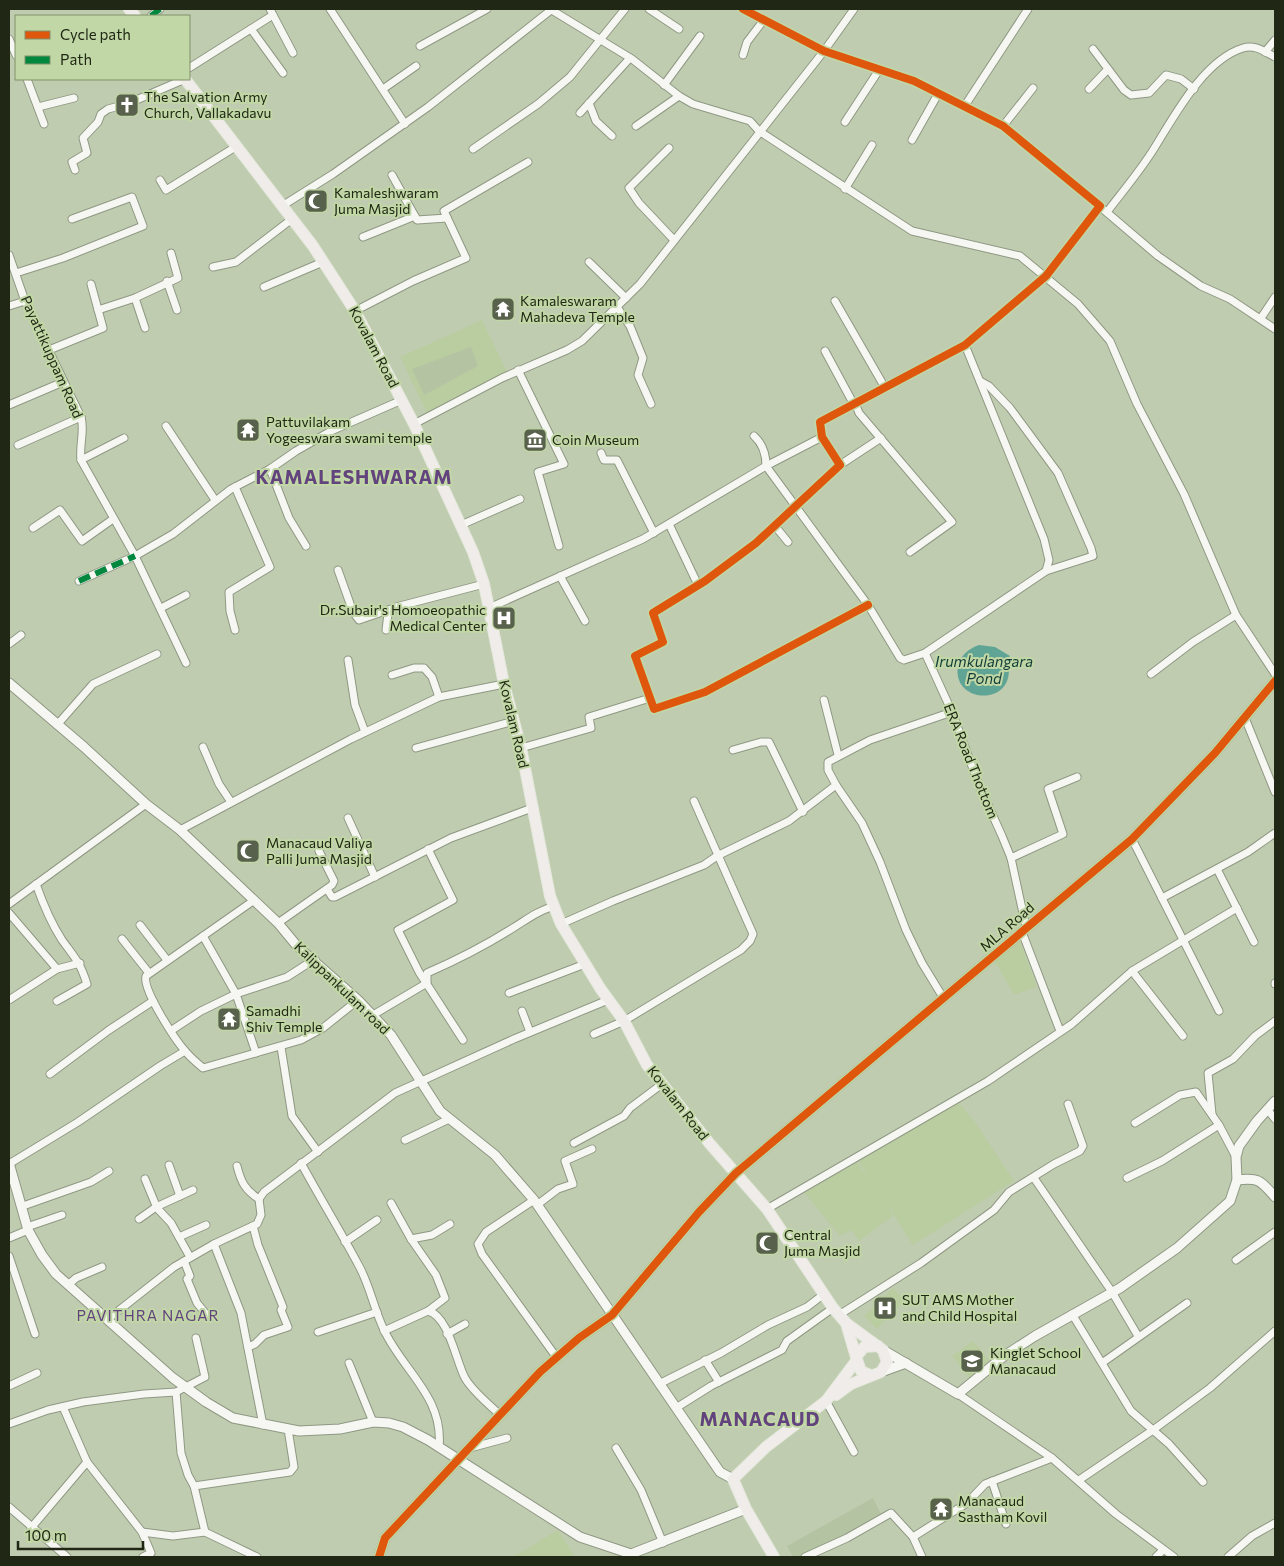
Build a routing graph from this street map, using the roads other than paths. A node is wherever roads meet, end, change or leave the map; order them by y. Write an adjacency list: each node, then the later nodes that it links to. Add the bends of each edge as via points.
1 (330, 9): 36 (street)
2 (487, 9): 17 (street)
3 (550, 9): 15 (street); 48 (street)
4 (625, 9): 15 (street)
5 (649, 9): 12 (street)
6 (743, 9): 10 (street)
7 (854, 9): 19 (street)
8 (1028, 9): 44 (street)
9 (271, 12): 11 (street); 22 (street)
10 (763, 21): 19 (street); 23 (street, via 747,42)
11 (251, 28): 27 (street); 30 (street)
12 (679, 29)
13 (700, 36): 34 (street)
14 (9, 39): 21 (street)
15 (602, 39): 25 (street); 57 (street, via 570,77 538,104)
16 (1275, 40): 20 (street)
17 (420, 46)
18 (1093, 49): 28 (street)
19 (824, 51): 29 (street); 51 (street)
20 (1265, 52): 24 (street); 37 (street, via 1251,47 1242,48 1222,59)
21 (15, 53)
22 (292, 53)
23 (743, 55)
24 (1275, 57)
25 (630, 58): 34 (street); 42 (street)
26 (416, 66): 36 (street)
27 (190, 67)
28 (1108, 69): 37 (street, via 1132,95 1149,92 1166,76 1181,78); 38 (street)
29 (879, 70): 39 (street, via 914,81); 46 (street)
30 (283, 73)
31 (27, 80): 43 (street)
32 (183, 80): 59 (street, via 100,114 98,122 83,138 87,154 72,162)
33 (186, 80): 55 (main road, Kovalam Road)
34 (664, 85): 40 (street)
35 (1033, 88): 50 (street)
36 (383, 89): 48 (street)
37 (1194, 89): 65 (street)
38 (1089, 90)
39 (938, 94): 44 (street); 53 (street)
40 (679, 96): 49 (street); 51 (street, via 692,104 750,121)
41 (74, 98): 43 (street)
42 (589, 103): 45 (street); 52 (street, via 596,121)
43 (38, 107): 47 (street)
44 (964, 107): 50 (street)
45 (580, 113)
46 (845, 122)
47 (44, 124)
48 (405, 124): 63 (street)
49 (636, 126)
50 (1003, 126): 64 (street)
51 (759, 131): 62 (street); 71 (street)
52 (612, 136)
53 (912, 140)
54 (872, 145): 62 (street)
55 (237, 146): 61 (street, via 166,190); 63 (main road, Kovalam Road)
56 (669, 148): 71 (street, via 629,188)
57 (473, 149)
58 (528, 162): 66 (street)
59 (76, 170)
60 (392, 175): 67 (street)
61 (160, 180)
62 (845, 189): 75 (street, via 912,231)
63 (282, 206): 69 (main road, Kovalam Road)
64 (1100, 206): 65 (street); 80 (street)
65 (1107, 212): 94 (street, via 1158,256 1201,286)
66 (446, 215): 67 (street, via 417,220); 93 (street, via 466,258)
67 (415, 216): 70 (street)
68 (72, 219): 79 (street, via 132,198 143,226)
69 (292, 219): 76 (main road, Kovalam Road); 78 (street, via 236,262)
70 (363, 237)
71 (674, 240): 86 (street)
72 (1023, 249): 75 (street)
73 (171, 253): 81 (street, via 178,278)
74 (9, 255): 79 (street, Payattikuppam Road)
75 (1020, 256): 80 (street)
76 (323, 262): 83 (street); 93 (main road, Kovalam Road)
77 (589, 262): 86 (street)
78 (213, 267)
79 (16, 273): 87 (street, Payattikuppam Road)
80 (1046, 276): 97 (street); 147 (street, via 1078,304 1110,341 1137,404 1184,494)
81 (167, 281): 85 (street); 92 (street)
82 (91, 284): 91 (street)
83 (264, 287)
84 (1275, 297): 94 (street)
85 (135, 298): 91 (street); 95 (street)
86 (626, 298): 90 (street)
87 (25, 301): 89 (street); 98 (street, Payattikuppam Road)
88 (835, 301): 103 (street)
89 (9, 306)
90 (617, 307): 100 (street, via 582,341); 106 (street, via 630,326 643,358 638,375)
91 (98, 310): 98 (street, via 103,328)
92 (177, 310)
93 (355, 311): 104 (main road, Kovalam Road)
94 (1261, 318): 96 (street)
95 (145, 328)
96 (1275, 329)
97 (965, 344): 101 (street); 103 (street)
98 (49, 350): 102 (street, Payattikuppam Road)
99 (825, 350): 105 (street)
100 (518, 370): 109 (street); 133 (street, via 564,464 538,472)
101 (980, 381): 137 (street, via 1044,539 1049,560); 137 (street, via 1010,408 1058,473 1091,548 1093,556)
102 (63, 382): 107 (street); 108 (street, Payattikuppam Road)
103 (884, 386): 105 (street)
104 (402, 400): 109 (main road, Kovalam Road); 120 (street, via 331,431)
105 (854, 403): 113 (street, via 820,422); 114 (street)
106 (651, 404)
107 (9, 405)
108 (81, 417): 115 (street); 117 (street, Payattikuppam Road)
109 (414, 424): 127 (main road, Kovalam Road)
110 (166, 426): 123 (street)
111 (754, 436): 119 (street, via 760,441 766,456)
112 (124, 438): 117 (street)
113 (822, 438): 118 (street); 119 (street)
114 (881, 438): 118 (street); 134 (street, via 952,522)
115 (18, 445)
116 (601, 453): 130 (street, via 604,460 617,460)
117 (81, 460): 125 (street)
118 (840, 465): 124 (street)
119 (766, 466): 124 (street); 126 (street)
120 (270, 469): 121 (street); 132 (street, via 289,518)
121 (235, 487): 123 (street); 149 (street, via 270,567 229,592)
122 (520, 499): 127 (street)
123 (215, 500): 135 (street, via 172,534)
124 (795, 506): 128 (street); 143 (street)
125 (113, 519): 129 (street, via 82,541 60,510); 135 (street)
126 (669, 524): 130 (street); 141 (street)
127 (461, 525): 140 (main road, Kovalam Road)
128 (775, 526): 131 (street); 141 (street)
129 (33, 528)
130 (654, 533): 138 (street)
131 (788, 542)
132 (306, 546)
133 (559, 546)
134 (910, 552)
135 (136, 556): 139 (street); 144 (street)
136 (338, 570): 146 (street, via 359,620)
137 (1046, 571): 153 (street)
138 (560, 576): 145 (street); 148 (street)
139 (79, 581)
140 (484, 584): 145 (main road, Kovalam Road); 146 (street)
141 (698, 585): 164 (street, via 653,613 663,642 635,656)
142 (186, 596): 144 (street)
143 (868, 605): 153 (street, via 900,658 904,660); 164 (street, via 705,692 654,709)
144 (161, 608): 156 (street)
145 (489, 608): 162 (main road, Kovalam Road)
146 (392, 609): 150 (street)
147 (1236, 615): 157 (street); 158 (street)
148 (585, 621)
149 (234, 630)
150 (386, 630)
151 (21, 635): 152 (street)
152 (9, 644)
153 (926, 653): 166 (street, ERA Road Thottom)
154 (157, 654): 169 (street, via 93,684)
155 (348, 660): 170 (street, via 355,705)
156 (186, 663)
157 (1151, 674)
158 (1275, 674)
159 (392, 675): 163 (street, via 424,668 432,677)
160 (1275, 682): 167 (street, MLA Road)
161 (9, 684): 169 (street, Kalippankulam road)
162 (504, 684): 163 (street); 168 (main road, Kovalam Road)
163 (439, 697): 170 (street)
164 (650, 698): 173 (street, via 589,717 591,728)
165 (824, 700): 175 (street)
166 (952, 712): 175 (street, via 870,740); 191 (street, ERA Road Thottom)
167 (1245, 718): 178 (street); 187 (street, MLA Road, via 1182,790)
168 (514, 721): 172 (street); 173 (main road, Kovalam Road)
169 (57, 724): 181 (street, Kalippankulam road)
170 (365, 732): 180 (street)
171 (203, 747): 180 (street, via 219,784)
172 (416, 748)
173 (521, 748): 182 (main road, Kovalam Road)
174 (733, 750): 183 (street, via 769,742)
175 (838, 755): 177 (street, via 828,762 828,770)
176 (1077, 777): 191 (street, via 1048,789 1063,834)
177 (836, 785): 183 (street); 220 (street, via 862,823 906,930)
178 (1275, 792)
179 (694, 801): 190 (street)
180 (231, 802): 185 (street)
181 (146, 804): 185 (street, Kalippankulam road); 194 (street)
182 (532, 808): 188 (street); 199 (main road, Kovalam Road)
183 (803, 812): 190 (street)
184 (348, 818): 193 (street)
185 (180, 830): 197 (street, Kalippankulam road)
186 (1275, 833): 192 (street)
187 (1132, 839): 196 (street); 205 (street, MLA Road)
188 (428, 849): 193 (street); 217 (street, via 452,900 398,930)
189 (319, 851): 195 (street, via 334,881)
190 (717, 856): 203 (street, via 704,866); 230 (street, via 753,934 750,941 741,950)
191 (1010, 858): 205 (street, ERA Road Thottom)
192 (1217, 868): 196 (street); 200 (street)
193 (375, 876): 195 (street, via 335,897)
194 (36, 884): 198 (street); 212 (street, via 53,925)
195 (327, 889): 202 (street)
196 (1162, 898): 208 (street)
197 (254, 901): 202 (street, Kalippankulam road); 206 (street)
198 (9, 904)
199 (554, 906): 203 (main road, Kovalam Road); 217 (street, via 530,915 460,959 427,974)
200 (1237, 908): 208 (street); 209 (street)
201 (9, 913): 214 (street)
202 (278, 923): 210 (street, Kalippankulam road, via 297,946)
203 (561, 924): 213 (main road, Kovalam Road)
204 (140, 925): 211 (street)
205 (1024, 929): 220 (street, MLA Road); 232 (street, ERA Road Thottom)
206 (203, 936): 211 (street); 219 (street)
207 (122, 939): 216 (street)
208 (1184, 940): 215 (street); 227 (street)
209 (1254, 942)
210 (314, 959): 219 (street, via 287,977); 222 (street, Kalippankulam road)
211 (167, 960): 216 (street)
212 (80, 963): 214 (street); 224 (street, via 87,984)
213 (585, 964): 218 (street); 223 (main road, Kovalam Road)
214 (57, 969): 221 (street)
215 (1132, 971): 232 (street, via 1094,1007); 235 (street)
216 (149, 973): 225 (street, via 144,981)
217 (427, 983): 228 (street); 236 (street)
218 (509, 993)
219 (236, 994): 231 (street); 239 (street)
220 (944, 999): 261 (street, MLA Road)
221 (9, 1000)
222 (358, 1000): 228 (street, Kalippankulam road); 237 (street, via 323,1028)
223 (608, 1000): 230 (main road, Kovalam Road); 233 (street)
224 (57, 1001)
225 (153, 1001): 231 (street); 240 (street)
226 (522, 1011): 233 (street)
227 (1219, 1011)
228 (373, 1015): 241 (street, Kalippankulam road, via 391,1035)
229 (1275, 1020): 246 (street, via 1233,1059 1208,1073)
230 (624, 1021): 234 (street); 242 (main road, Kovalam Road)
231 (172, 1030): 238 (street)
232 (1060, 1031): 274 (street, via 967,1094)
233 (530, 1032): 241 (street)
234 (594, 1034)
235 (1183, 1036)
236 (463, 1040)
237 (282, 1047): 239 (street); 254 (street, via 292,1116)
238 (185, 1051): 239 (street, via 203,1068); 256 (street)
239 (256, 1052)
240 (50, 1074)
241 (421, 1081): 247 (street, Kalippankulam road); 254 (street, via 395,1093)
242 (662, 1084): 252 (street, via 624,1116); 261 (main road, Kovalam Road)
243 (1275, 1101): 245 (street)
244 (1068, 1104): 262 (street, via 1083,1146 1080,1151)
245 (1267, 1109): 248 (street); 255 (street, via 1243,1139)
246 (1212, 1114): 249 (street, via 1196,1092 1190,1092); 250 (street)
247 (449, 1119): 251 (street); 271 (street, Kalippankulam road, via 495,1155)
248 (1275, 1119)
249 (1135, 1123)
250 (1219, 1125): 255 (street); 263 (street, via 1162,1161)
251 (405, 1140)
252 (574, 1144)
253 (592, 1149): 271 (street, via 565,1161 573,1184)
254 (318, 1152): 257 (street)
255 (1236, 1157): 265 (street)
256 (9, 1163): 272 (street)
257 (301, 1164): 269 (street); 286 (street)
258 (169, 1165): 267 (street)
259 (237, 1166): 269 (street, via 242,1183)
260 (109, 1170): 272 (street, via 90,1182)
261 (736, 1173): 274 (main road, Kovalam Road); 300 (street, MLA Road)
262 (1034, 1178): 293 (street); 301 (street, via 1009,1192 994,1210 921,1263)
263 (1127, 1178)
264 (145, 1179): 273 (street)
265 (1237, 1180): 268 (street, via 1257,1179); 293 (street, via 1230,1201 1217,1213 1177,1248)
266 (193, 1190): 267 (street)
267 (180, 1196): 273 (street)
268 (1275, 1197)
269 (259, 1199): 280 (street, via 260,1220)
270 (391, 1202): 285 (street)
271 (536, 1203): 300 (street, Kalippankulam road); 313 (street, via 486,1232 478,1244)
272 (23, 1206): 281 (street)
273 (156, 1207): 276 (street); 283 (street)
274 (767, 1209): 294 (main road, Kovalam Road)
275 (62, 1215): 281 (street)
276 (139, 1219)
277 (377, 1220): 286 (street)
278 (450, 1224): 285 (street, via 432,1235)
279 (206, 1225): 283 (street)
280 (253, 1226): 287 (street); 311 (street, via 288,1327 264,1335)
281 (28, 1228): 284 (street); 292 (street, via 42,1255)
282 (1275, 1232): 290 (street)
283 (179, 1237): 289 (street)
284 (9, 1238)
285 (411, 1239): 296 (street, via 436,1275 445,1298)
286 (345, 1242): 297 (street, via 360,1267)
287 (214, 1244): 289 (street); 311 (street, via 240,1313)
288 (9, 1256): 307 (street)
289 (187, 1259): 298 (street, via 190,1276 186,1277 197,1303); 302 (street)
290 (1236, 1260)
291 (102, 1267): 292 (street)
292 (68, 1285): 302 (street)
293 (1112, 1292): 299 (street); 309 (street)
294 (824, 1294): 301 (main road, Kovalam Road); 315 (street, via 807,1307)
295 (1187, 1303): 309 (street)
296 (428, 1311): 304 (street); 308 (street, via 436,1314)
297 (377, 1312): 304 (street); 306 (street)
298 (206, 1314)
299 (1072, 1314): 318 (street); 327 (street, via 1004,1356)
300 (612, 1315): 313 (street, MLA Road); 323 (street, Kalippankulam road)
301 (839, 1315): 312 (main road); 314 (main road, Kovalam Road); 322 (street, via 787,1342 782,1350)
302 (108, 1319): 325 (street)
303 (465, 1324): 308 (street)
304 (384, 1331): 338 (street, via 428,1396 440,1432)
305 (1275, 1331): 336 (street, via 1210,1388)
306 (318, 1332)
307 (34, 1334)
308 (447, 1334): 331 (street, via 465,1378)
309 (1138, 1336): 318 (street)
310 (196, 1338): 325 (street, via 205,1377)
311 (248, 1347): 334 (street)
312 (880, 1348): 314 (main road, via 864,1347); 317 (street); 319 (main road, via 887,1362)
313 (556, 1358): 331 (street, MLA Road)
314 (856, 1359): 321 (main road, via 861,1371); 328 (main road)
315 (706, 1360): 322 (street); 323 (street)
316 (349, 1363): 332 (street)
317 (906, 1363): 319 (street); 327 (street)
318 (1102, 1363): 336 (street, via 1131,1411)
319 (881, 1372): 321 (main road)
320 (36, 1373): 324 (street)
321 (870, 1375): 328 (main road)
322 (719, 1382): 330 (street)
323 (659, 1384): 330 (street, Kalippankulam road)
324 (9, 1386)
325 (187, 1388): 326 (street); 334 (street, via 233,1418)
326 (176, 1392): 329 (street); 349 (street, via 181,1453)
327 (958, 1394): 342 (street)
328 (826, 1401): 341 (street); 345 (main road, via 766,1447)
329 (63, 1407): 333 (street); 344 (street)
330 (676, 1408): 345 (street, Kalippankulam road, via 720,1472)
331 (500, 1415): 339 (street, MLA Road)
332 (373, 1422): 335 (street, via 322,1430); 338 (street, via 403,1427)
333 (9, 1424)
334 (263, 1425): 335 (street)
335 (288, 1429): 349 (street, via 294,1467 290,1472)
336 (1153, 1430): 346 (street); 348 (street)
337 (507, 1438): 339 (street)
338 (439, 1447): 343 (street)
339 (469, 1448): 343 (street, MLA Road)
340 (616, 1448): 358 (street, via 641,1490)
341 (854, 1452)
342 (1052, 1458): 346 (street); 347 (street)
343 (458, 1459): 361 (street, via 580,1537); 366 (street, MLA Road, via 385,1538)
344 (88, 1462): 354 (street); 355 (street)
345 (733, 1479): 351 (main road)
346 (1079, 1480): 360 (street)
347 (992, 1481): 353 (street); 357 (street, via 967,1503)
348 (1203, 1482)
349 (194, 1486): 356 (street)
350 (9, 1507): 354 (street)
351 (746, 1509): 358 (street); 367 (main road)
352 (1275, 1523): 372 (street, via 1252,1536)
353 (1006, 1524)
354 (31, 1528): 359 (street)
355 (142, 1532): 356 (street, via 173,1536); 364 (street, via 151,1553)
356 (205, 1532): 365 (street)
357 (913, 1537): 368 (street, via 891,1513); 369 (street)
358 (663, 1543): 361 (street)
359 (54, 1548): 362 (street); 363 (street)
360 (1163, 1550): 370 (street); 371 (street)
361 (629, 1556)
362 (51, 1557)
363 (67, 1557)
364 (143, 1557)
365 (257, 1557)
366 (379, 1557)
367 (774, 1557)
368 (805, 1557)
369 (922, 1557)
370 (1156, 1557)
371 (1174, 1557)
372 (1228, 1557)

